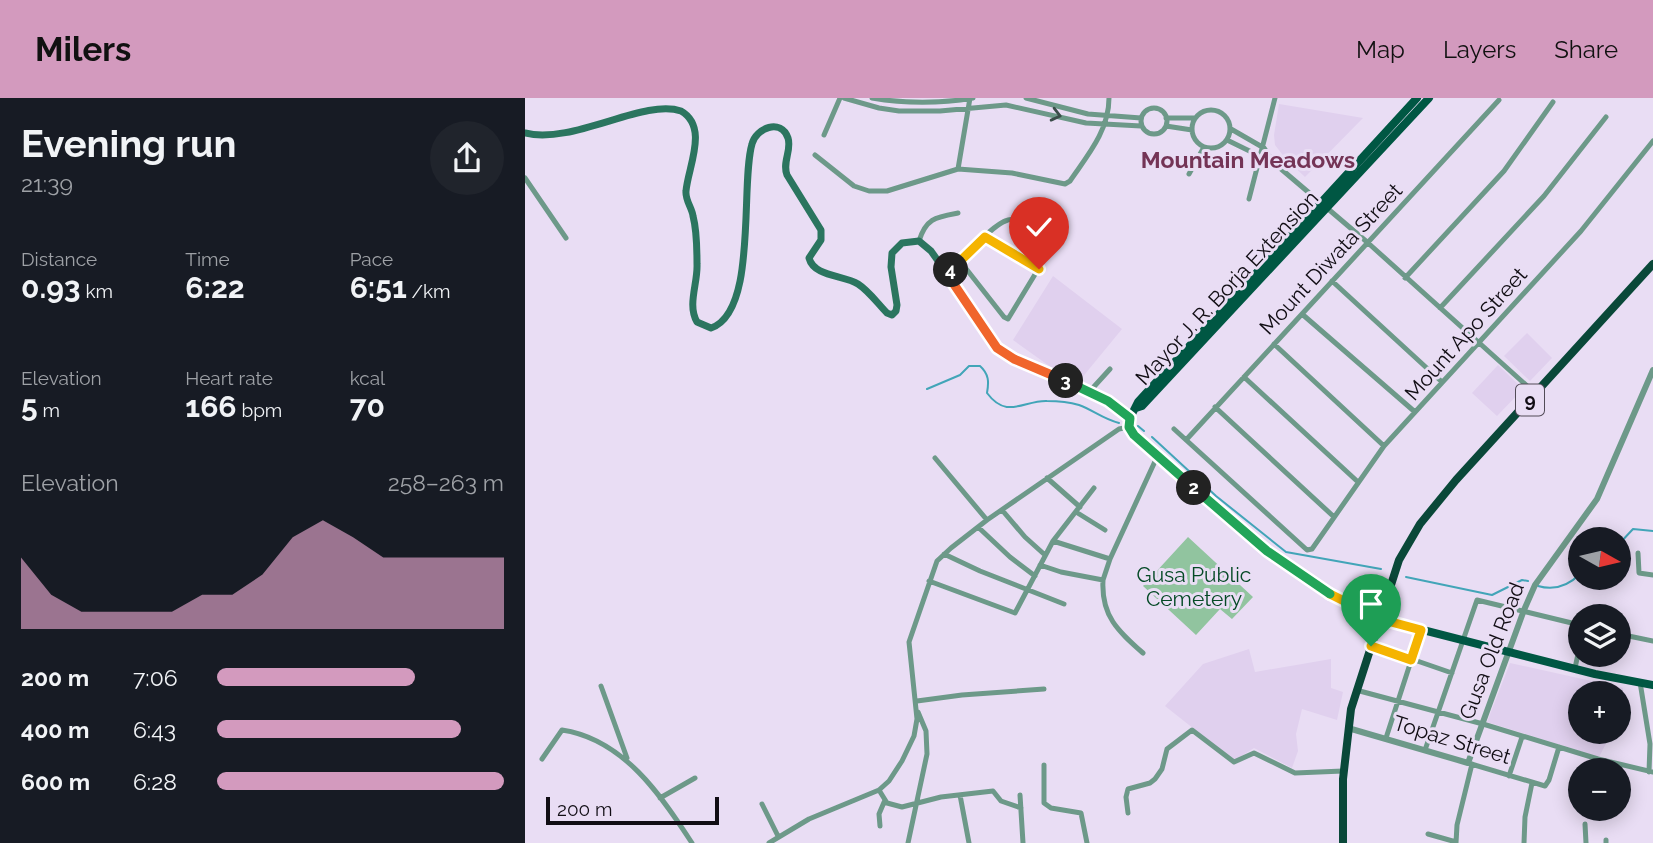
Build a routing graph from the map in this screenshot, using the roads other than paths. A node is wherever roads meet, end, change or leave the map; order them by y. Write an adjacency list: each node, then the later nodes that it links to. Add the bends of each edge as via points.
1 (842, 98): 11 (street, via 899,111); 23 (street)
2 (872, 98): 3 (street, via 935,104)
3 (971, 98): 11 (street)
4 (1026, 98): 12 (street)
5 (1109, 98): 12 (street)
6 (1275, 98): 27 (street)
7 (1417, 98): 16 (main road, Mayor J. R. Borja Extension)
8 (1429, 98): 16 (main road, Mayor J. R. Borja Extension)
9 (1499, 100): 40 (street, Mount Diwata Street)
10 (1553, 102): 45 (street, via 1504,171)
11 (968, 108): 18 (street, one-way to 18, via 1014,106); 31 (street)
12 (1107, 116): 14 (street); 18 (street)
13 (1606, 117): 47 (street, via 1544,196)
14 (1141, 118): 17 (street, via 1154,108 1162,111); 19 (street)
15 (1195, 118): 17 (street); 20 (street, via 1215,110 1226,116); 21 (street)
16 (1401, 121): 35 (main road, Mayor J. R. Borja Extension)
17 (1166, 122): 19 (street, via 1154,135); 21 (street)
18 (1104, 125): 19 (street); 31 (street, via 1093,148 1065,184 1012,173)
19 (1141, 126)
20 (1231, 129): 24 (street); 27 (street)
21 (1192, 130): 26 (street)
22 (525, 133): 39 (main road, via 569,132 646,107 677,108 687,115 695,137 686,189 694,220 697,266 693,312 697,323 707,328 716,327 738,291 745,251 748,159 753,139 764,129 776,128 787,137 785,169 821,230 821,240 809,258 815,269 859,285 892,315 897,305 893,253 909,240)
23 (824, 135)
24 (1227, 140): 26 (street, via 1217,148); 29 (street)
25 (1653, 141): 49 (street, Mount Apo Street, via 1581,231)
26 (1204, 147): 32 (street)
27 (1263, 148): 29 (street); 30 (street)
28 (815, 155): 31 (street, via 854,186 869,191 887,191)
29 (1261, 157): 30 (street); 34 (street)
30 (1274, 163): 35 (street)
31 (958, 169)
32 (1189, 174)
33 (525, 178): 38 (street)
34 (1249, 199)
35 (1324, 204): 40 (street); 59 (main road, Mayor J. R. Borja Extension, via 1146,403 1136,408)
36 (958, 213): 39 (street, via 929,222)
37 (985, 237): 41 (street); 43 (street); 43 (street, via 1009,220 1047,228 1054,238)
38 (566, 238)
39 (919, 242): 44 (main road, via 929,248)
40 (1367, 242): 45 (street); 46 (street, Mount Diwata Street)
41 (960, 261): 43 (street, via 1008,319); 44 (street)
42 (1653, 264): 56 (highway, 9)
43 (1039, 269)
44 (947, 274): 55 (main road, via 1005,355)
45 (1405, 278): 47 (street)
46 (1332, 281): 48 (street, Mount Diwata Street); 54 (street)
47 (1440, 308): 49 (street)
48 (1302, 314): 50 (street, Mount Diwata Street); 58 (street)
49 (1478, 342): 54 (street, Mount Apo Street); 56 (street)
50 (1274, 344): 53 (street, Mount Diwata Street); 62 (street)
51 (1110, 369): 55 (street)
52 (1653, 370): 86 (street, Gusa Old Road, via 1597,499 1540,577)
53 (1244, 377): 57 (street, Mount Diwata Street); 66 (street)
54 (1441, 382): 58 (street, Mount Apo Street)
55 (1090, 391): 59 (main road)
56 (1536, 394): 87 (highway, 9, via 1420,524 1399,560)
57 (1215, 407): 61 (street, Mount Diwata Street); 70 (street)
58 (1415, 412): 62 (street, Mount Apo Street)
59 (1130, 423): 63 (main road); 65 (street)
60 (1174, 429): 61 (street)
61 (1186, 440): 70 (street, Mount Apo Street, via 1307,550)
62 (1384, 446): 66 (street, Mount Apo Street)
63 (1157, 457): 78 (street); 87 (main road, via 1267,551 1329,593)
64 (935, 458): 71 (street)
65 (1047, 478): 68 (street); 69 (street)
66 (1358, 482): 70 (street, Mount Apo Street)
67 (1094, 488): 68 (street)
68 (1078, 509): 73 (street); 74 (street)
69 (1002, 510): 71 (street); 77 (street)
70 (1333, 516)
71 (987, 520): 72 (street)
72 (978, 527): 76 (street); 81 (street)
73 (1105, 530)
74 (1053, 541): 77 (street); 78 (street)
75 (1638, 553): 80 (street, via 1639,573)
76 (944, 554): 83 (street); 84 (street)
77 (1045, 555): 79 (street)
78 (1110, 559): 82 (street)
79 (1040, 565): 81 (street); 82 (street)
80 (1653, 575)
81 (1035, 576): 84 (street)
82 (1103, 580): 95 (street, via 1110,620)
83 (929, 581): 84 (street, via 1014,613); 104 (street, via 909,642)
84 (1028, 589): 85 (street)
85 (1064, 604)
86 (1524, 610): 88 (street); 91 (street, via 1478,599); 94 (street, Gusa Old Road)
87 (1380, 619): 89 (main road); 93 (highway, 9)
88 (1568, 622)
89 (1421, 630): 91 (main road); 96 (street)
90 (1631, 636): 92 (street)
91 (1462, 640): 94 (main road); 98 (street)
92 (1653, 641)
93 (1371, 646): 96 (street); 103 (highway, 9)
94 (1508, 652): 97 (main road); 108 (street, Gusa Old Road)
95 (1143, 653)
96 (1411, 660): 98 (street); 105 (street)
97 (1575, 668): 99 (main road)
98 (1451, 673): 107 (street)
99 (1640, 682): 100 (main road); 119 (street)
100 (1653, 685)
101 (601, 686): 115 (street)
102 (1044, 690): 104 (street)
103 (1356, 690): 105 (street); 109 (highway, 9)
104 (917, 701): 106 (street)
105 (1398, 702): 107 (street); 111 (street)
106 (918, 712): 123 (street, via 914,736 902,761); 129 (street, via 927,741)
107 (1438, 712): 108 (street); 113 (street)
108 (1483, 724): 110 (street); 116 (street, Gusa Old Road)
109 (1348, 728): 111 (street, Topaz Street); 118 (highway, 9)
110 (1522, 737): 112 (street); 120 (street)
111 (1387, 738): 113 (street, Topaz Street)
112 (1559, 747): 119 (street); 122 (street, Topaz Street, via 1546,785)
113 (1425, 750): 116 (street, Topaz Street)
114 (542, 759): 115 (street, via 562,730 608,747)
115 (627, 760): 126 (street)
116 (1470, 764): 120 (street, Topaz Street); 143 (street)
117 (1044, 765): 141 (street, via 1044,803 1081,813)
118 (1343, 771): 131 (street, via 1295,773 1254,753 1234,762 1192,730 1167,749 1155,779 1128,789); 142 (highway, 9)
119 (1651, 772)
120 (1509, 776): 122 (street, Topaz Street)
121 (695, 778): 126 (street)
122 (1532, 783): 144 (street)
123 (879, 790): 127 (street); 135 (street)
124 (960, 795): 129 (street); 130 (street, via 993,791 1001,801); 139 (street)
125 (1020, 795): 130 (street)
126 (660, 798): 136 (street)
127 (885, 800): 129 (street, via 897,807); 133 (street)
128 (762, 804): 135 (street)
129 (916, 805): 138 (street)
130 (1021, 808): 140 (street)
131 (1129, 813)
132 (1585, 824): 145 (street)
133 (880, 826)
134 (1428, 834): 143 (street)
135 (778, 836): 137 (street)
136 (692, 843)
137 (769, 843)
138 (908, 843)
139 (969, 843)
140 (1023, 843)
141 (1087, 843)
142 (1343, 843)
143 (1456, 843)
144 (1524, 843)
145 (1586, 843)

